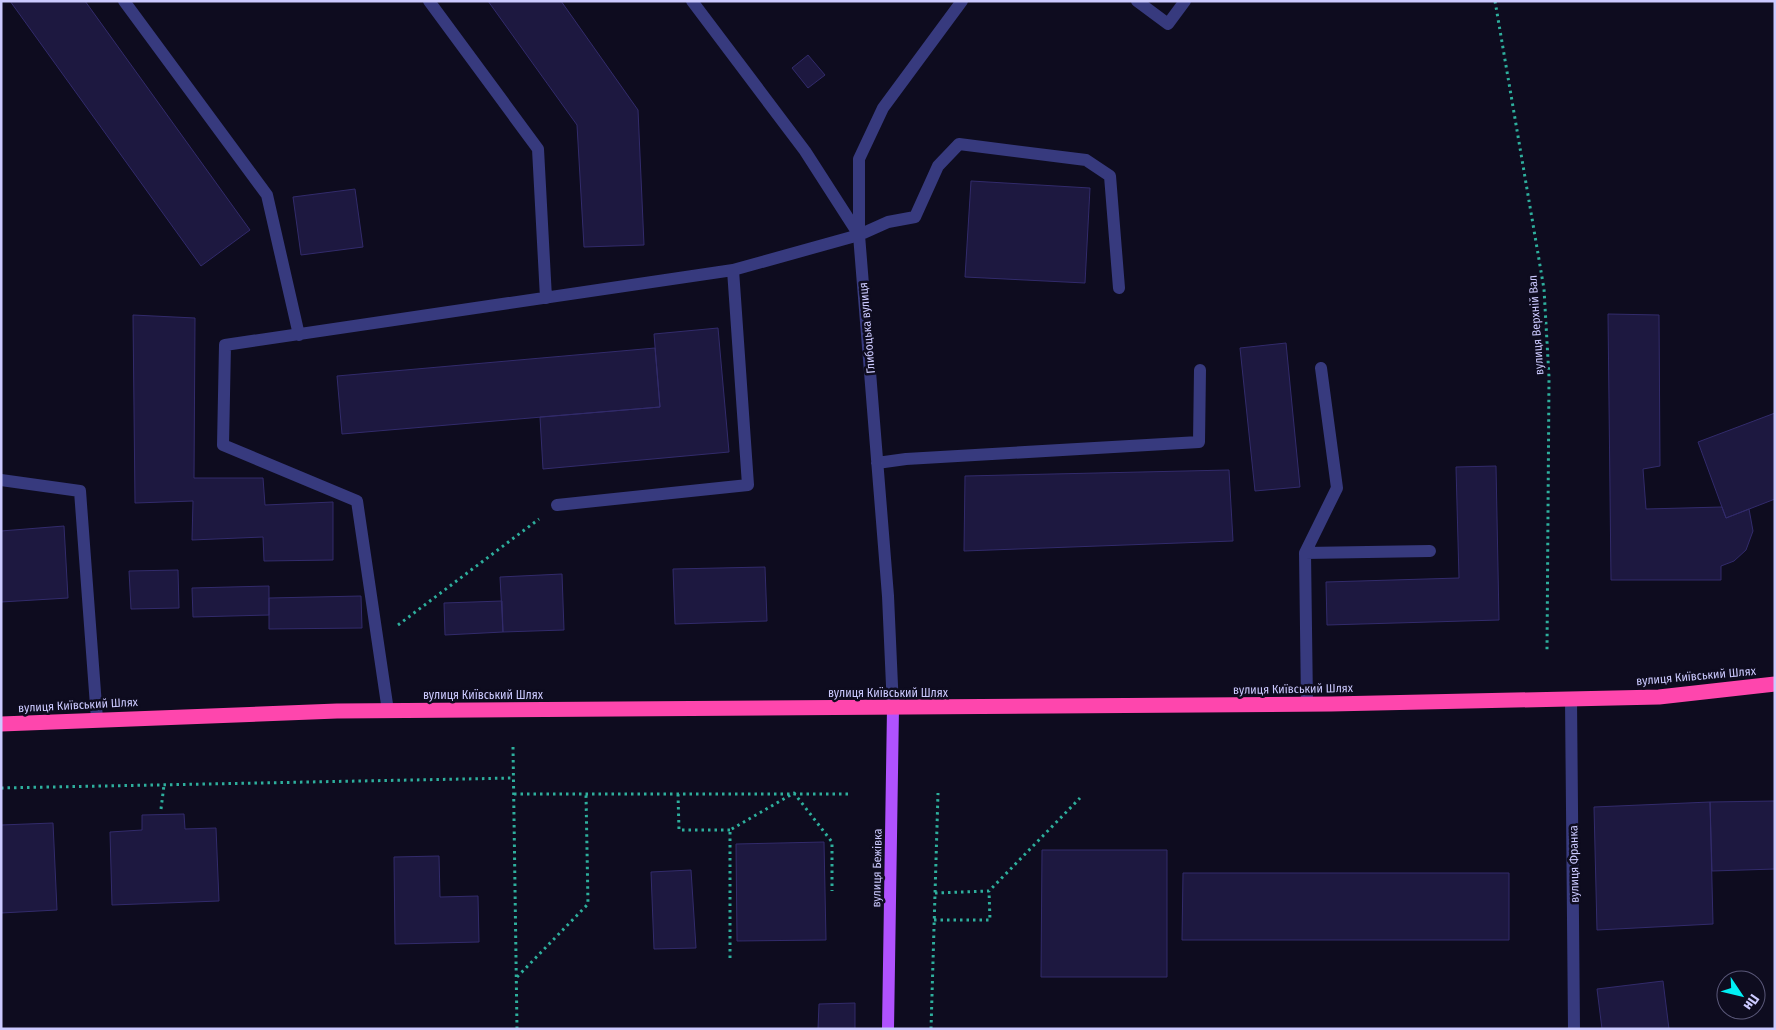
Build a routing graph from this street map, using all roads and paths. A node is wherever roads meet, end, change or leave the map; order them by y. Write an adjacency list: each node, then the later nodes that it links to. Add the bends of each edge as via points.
1 (124, 1): 12 (street, via 267,195)
2 (429, 1): 11 (street, via 538,149)
3 (692, 1): 8 (street, Глибоцька вулиця, via 805,151)
4 (962, 1): 8 (street, via 884,108 859,159)
5 (1137, 1): 6 (street, via 1168,24)
6 (1185, 1)
7 (1495, 1): 21 (path, вулиця Верхній Вал, via 1544,289 1549,377)
8 (859, 235): 9 (street); 10 (street, via 888,222 915,217 938,166 959,144 1086,160 1110,176); 15 (street, Глибоцька вулиця)
9 (733, 270): 11 (street); 17 (street, via 748,485)
10 (1119, 288)
11 (546, 298): 12 (street)
12 (299, 335): 20 (street, via 225,345 223,445 357,501)
13 (1321, 368): 19 (street, via 1337,488)
14 (1200, 370): 15 (street, via 1199,442)
15 (877, 462): 25 (street, Глибоцька вулиця)
16 (1, 480): 27 (street, via 80,491)
17 (557, 505): 20 (path)
18 (1430, 551): 19 (street)
19 (1305, 553): 24 (street)
20 (378, 641): 26 (street)
21 (1547, 651)
22 (1775, 684): 23 (highway, вулиця Київський Шлях, via 1659,697)
23 (1571, 698): 24 (highway, вулиця Київський Шлях); 51 (street, вулиця Франка)
24 (1307, 704): 25 (highway, вулиця Київський Шлях)
25 (893, 708): 26 (highway, вулиця Київський Шлях); 49 (main road, вулиця Бежівка)
26 (388, 711): 27 (highway, вулиця Київський Шлях)
27 (96, 719): 28 (highway, вулиця Київський Шлях)
28 (1, 724)
29 (514, 747): 30 (path)
30 (514, 778): 31 (path); 35 (path)
31 (164, 785): 32 (path); 40 (path)
32 (1, 788)
33 (794, 793): 37 (path); 38 (path); 41 (path); 42 (path, via 832,842)
34 (938, 793): 44 (path)
35 (514, 794): 36 (path); 47 (path)
36 (586, 794): 37 (path); 47 (path, via 588,904)
37 (678, 794): 41 (path, via 679,830)
38 (852, 794)
39 (1080, 798): 43 (path)
40 (162, 809)
41 (730, 830): 46 (path)
42 (832, 891)
43 (989, 891): 44 (path); 45 (path, via 990,920)
44 (935, 892): 45 (path)
45 (934, 920): 50 (path)
46 (730, 958)
47 (517, 978): 48 (path)
48 (517, 1029)
49 (888, 1029)
50 (931, 1029)
51 (1574, 1029)

